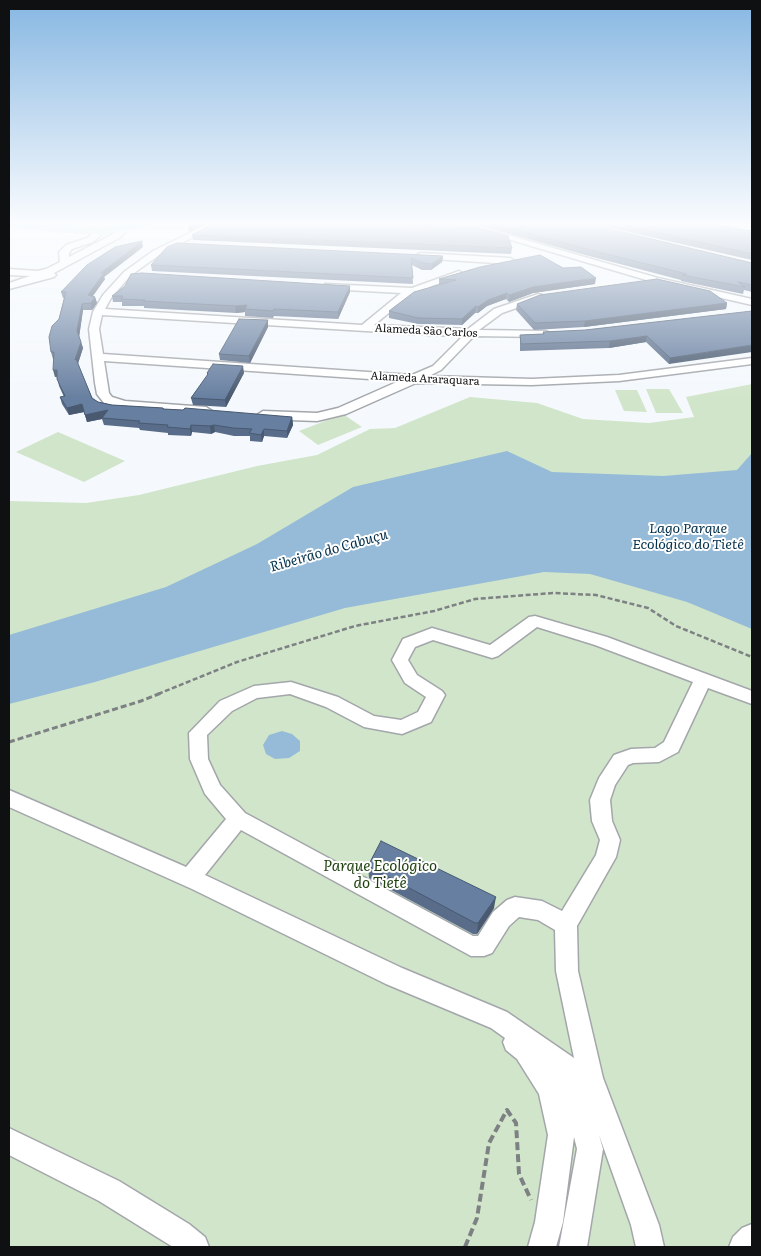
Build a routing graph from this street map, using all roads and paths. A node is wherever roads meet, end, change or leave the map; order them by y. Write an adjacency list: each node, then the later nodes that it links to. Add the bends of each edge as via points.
1 (118, 283): 10 (street)
2 (432, 283): 7 (street)
3 (636, 283): 5 (street)
4 (667, 283): 9 (street)
5 (626, 284)
6 (314, 285): 7 (street)
7 (413, 291): 11 (street)
8 (551, 294): 12 (street, via 498,311)
9 (752, 302)
10 (98, 312): 11 (street, Alameda São Carlos); 14 (street, via 94,329)
11 (366, 327): 12 (street, Alameda São Carlos)
12 (471, 334): 13 (street, Alameda São Carlos); 16 (street, via 437,368)
13 (559, 334)
14 (98, 357): 16 (street, Alameda Araraquara); 17 (street, via 103,394 115,403)
15 (752, 360): 16 (street, Alameda Araraquara, via 581,380)
16 (413, 380): 18 (street, via 326,416)
17 (220, 412)
18 (249, 414)
19 (752, 657): 22 (path, via 676,626 648,608 596,595 554,593 475,599 434,611 355,626 237,662 141,701)
20 (703, 680): 21 (street); 24 (street, via 601,641 535,621 492,652 432,634 409,643 400,660 411,679 436,695 425,717 402,727 370,722 332,702 291,688 254,692 226,706 198,733 199,759 212,789); 26 (street, via 671,747 659,755 631,756 621,760 606,783 600,800 602,821 610,840 606,857)
21 (752, 698)
22 (9, 742)
23 (9, 798): 25 (street)
24 (238, 819): 25 (street); 26 (street, via 471,946 484,946 501,919 515,907 542,911)
25 (190, 878): 28 (street, via 321,948 488,1026 526,1050 551,1089 560,1135); 33 (street, via 394,976 499,1020 567,1068 590,1149)
26 (566, 924): 34 (street, via 567,971 591,1078 645,1225)
27 (9, 1141): 30 (street, via 109,1191)
28 (549, 1222): 31 (path, via 533,1204 519,1174 516,1123 507,1110 489,1143 477,1218); 32 (street)
29 (752, 1238): 35 (street)
30 (195, 1247)
31 (465, 1247)
32 (542, 1247)
33 (573, 1247)
34 (650, 1247)
35 (743, 1247)

